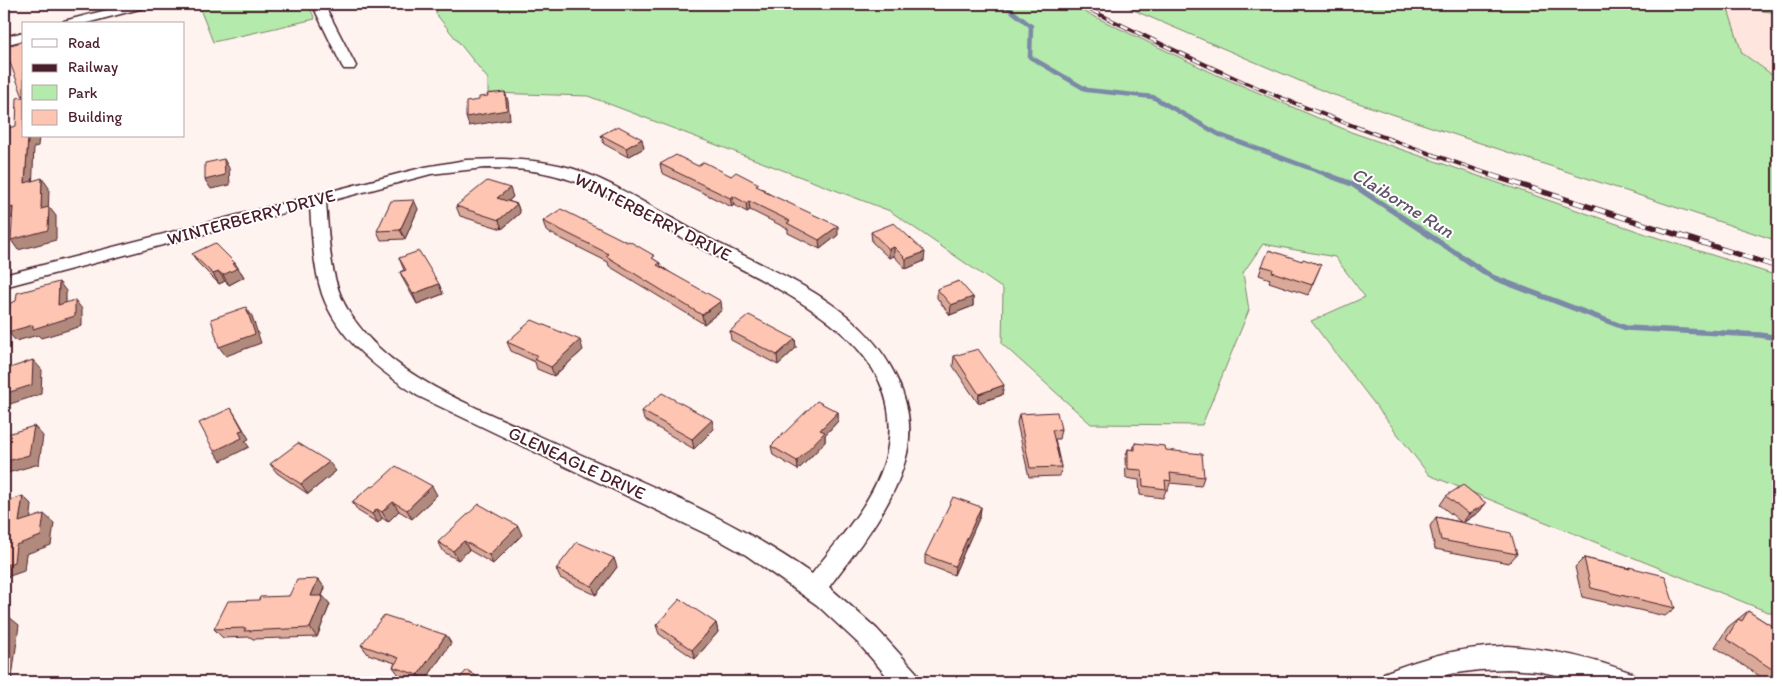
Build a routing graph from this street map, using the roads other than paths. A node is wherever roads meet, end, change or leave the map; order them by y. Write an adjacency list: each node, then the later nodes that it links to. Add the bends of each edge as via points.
1 (143, 4): 3 (street)
2 (318, 4): 6 (street)
3 (76, 22)
4 (22, 36): 5 (street)
5 (4, 41)
6 (349, 66)
7 (318, 199): 8 (street, WINTERBERRY DRIVE); 9 (street, GLENEAGLE DRIVE, via 326,277 335,301 344,320 366,347 395,373 425,391 727,533 772,558); 9 (street, WINTERBERRY DRIVE, via 452,166 504,163 552,168 585,179 834,315 858,336 885,373 895,397 900,430 894,465 885,486)
8 (4, 281)
9 (815, 588): 10 (street, GLENEAGLE DRIVE, via 850,618)
10 (908, 682)
11 (1393, 682): 12 (street, via 1440,664 1492,657 1536,658)
12 (1623, 682)

